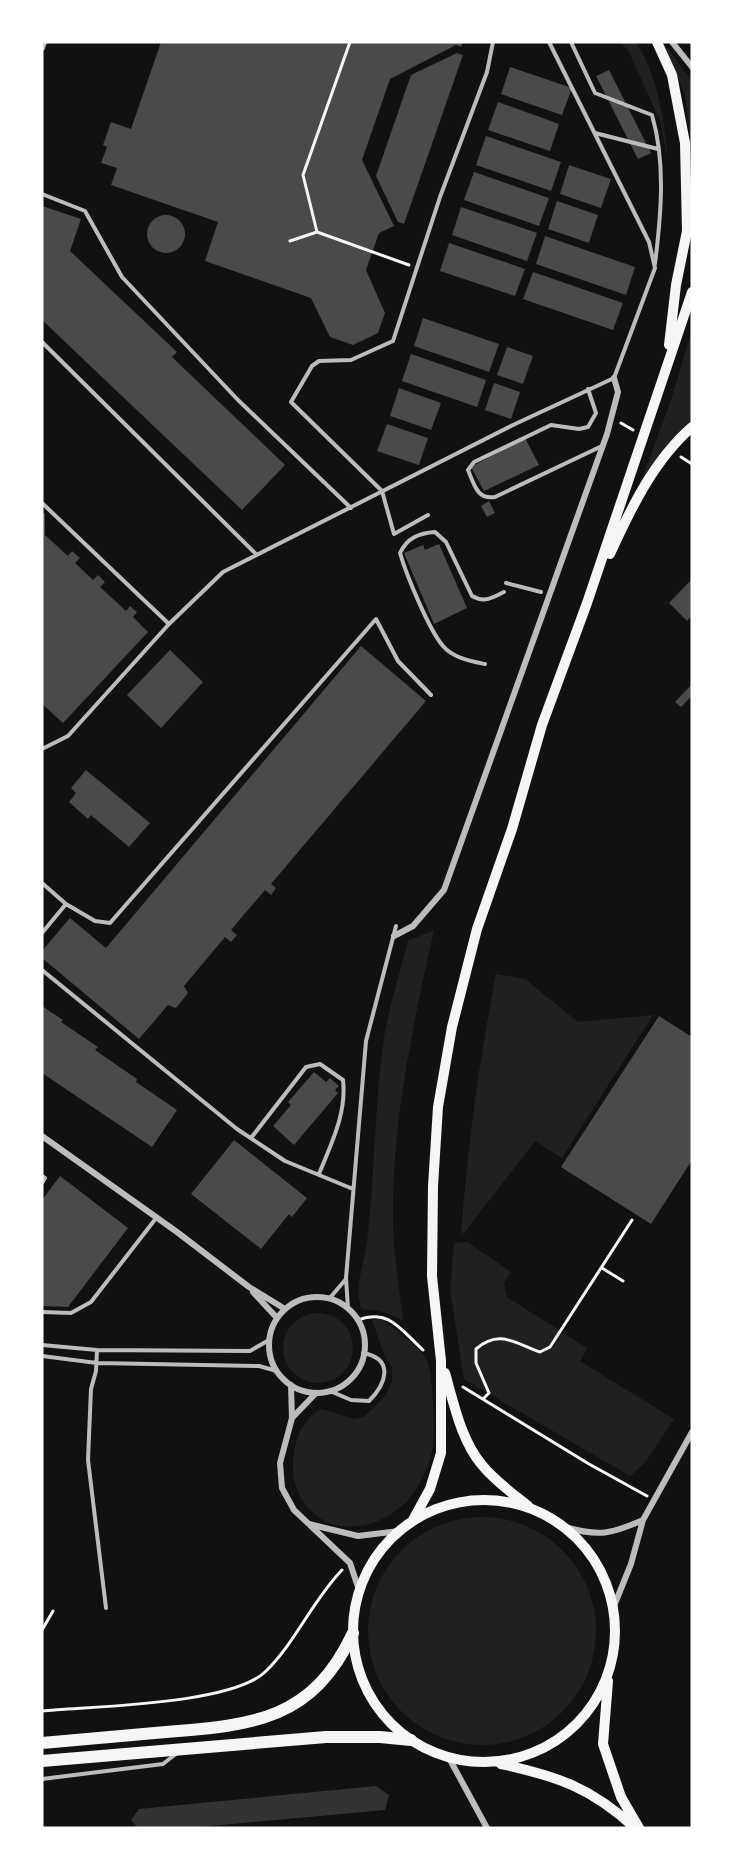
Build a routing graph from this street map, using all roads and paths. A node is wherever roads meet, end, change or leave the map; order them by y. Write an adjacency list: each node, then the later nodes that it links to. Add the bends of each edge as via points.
1 (44, 42): 8 (street)
2 (350, 42): 13 (path, via 303,175)
3 (492, 42): 15 (lane, via 480,92)
4 (549, 42): 10 (lane)
5 (571, 42): 11 (lane, via 595,93 652,115)
6 (657, 42): 19 (main road, via 672,75 685,143 687,231 676,285)
7 (674, 42): 9 (street)
8 (42, 48)
9 (692, 66)
10 (594, 132): 11 (lane); 16 (lane, via 649,242)
11 (658, 149): 16 (lane, via 662,213)
12 (42, 194): 26 (lane, via 85,211 122,277 238,400)
13 (317, 232): 14 (path); 15 (path)
14 (290, 241)
15 (417, 268): 24 (lane, via 393,341 351,360 319,361 291,402)
16 (655, 268): 20 (lane)
17 (692, 292): 19 (main road)
18 (42, 342): 28 (lane)
19 (667, 367): 32 (main road)
20 (614, 378): 21 (lane); 23 (street, via 618,392)
21 (588, 389): 23 (lane, via 596,413 588,427 551,425 474,462 468,470 480,496 486,498); 24 (lane)
22 (692, 427): 32 (main road, via 671,445 633,506)
23 (603, 445): 41 (street, via 444,890 413,926)
24 (382, 491): 26 (lane); 27 (lane, via 394,534)
25 (42, 503): 33 (lane)
26 (351, 508): 28 (lane)
27 (428, 515)
28 (256, 554): 33 (lane, via 223,572)
29 (506, 583): 31 (lane)
30 (504, 592): 34 (lane, via 491,599 478,600 472,596 446,542 435,532 412,538 400,553 443,646 454,655)
31 (541, 592)
32 (587, 603): 67 (main road, via 542,725 477,929 452,1027 438,1107 433,1186 432,1276)
33 (169, 624): 36 (lane, via 68,736)
34 (486, 663)
35 (431, 695): 38 (lane, via 398,661 375,619 110,923 95,921)
36 (42, 749)
37 (42, 883): 38 (lane)
38 (66, 904): 40 (lane)
39 (396, 926): 41 (lane)
40 (42, 933)
41 (394, 936): 48 (lane, via 366,1041)
42 (42, 970): 44 (lane)
43 (42, 1136): 49 (street)
44 (251, 1138): 45 (lane, via 285,1161); 45 (lane, via 306,1066 320,1064 343,1080 345,1094)
45 (319, 1174): 48 (lane)
46 (42, 1176): 47 (lane)
47 (42, 1183)
48 (353, 1189): 52 (lane)
49 (157, 1217): 54 (street); 58 (lane, via 91,1302 71,1313)
50 (632, 1220): 51 (path)
51 (602, 1268): 53 (path); 74 (path, via 550,1347 540,1352 499,1337 476,1349 477,1364 489,1393)
52 (346, 1278): 55 (lane); 57 (lane)
53 (623, 1281)
54 (249, 1287): 56 (street); 59 (street)
55 (329, 1299): 56 (street, via 309,1298); 57 (street)
56 (285, 1309): 59 (street)
57 (348, 1309): 60 (street)
58 (42, 1312)
59 (277, 1318): 61 (street)
60 (358, 1320): 64 (path, via 384,1316); 65 (street)
61 (269, 1340): 63 (lane, via 250,1351); 69 (street)
62 (42, 1345): 63 (lane)
63 (97, 1350): 68 (lane)
64 (423, 1350)
65 (363, 1353): 72 (street, via 356,1372); 72 (lane, via 375,1355 381,1362 385,1377 382,1388 369,1401 351,1401)
66 (42, 1356): 68 (lane)
67 (441, 1361): 78 (main road, via 473,1453 493,1477); 79 (main road, via 441,1453 430,1489)
68 (97, 1363): 69 (lane, via 259,1366); 87 (lane, via 91,1389 88,1460)
69 (276, 1371): 70 (street)
70 (291, 1385): 73 (street, via 302,1392); 75 (street)
71 (463, 1387): 74 (path)
72 (330, 1391): 73 (street)
73 (316, 1393): 75 (street)
74 (483, 1399): 77 (path)
75 (292, 1418): 81 (street, via 280,1463 282,1488)
76 (692, 1432): 77 (street)
77 (654, 1500): 80 (street)
78 (530, 1508): 79 (main road, via 470,1500); 82 (main road)
79 (413, 1520): 83 (main road)
80 (643, 1520): 82 (street, via 604,1534); 86 (street)
81 (306, 1523): 83 (street, via 358,1536); 84 (street)
82 (565, 1527): 86 (main road, via 596,1562)
83 (399, 1531): 85 (main road, via 373,1561)
84 (350, 1563): 85 (street); 92 (path, via 328,1585 291,1643 263,1674 241,1688 211,1696)
85 (359, 1590): 90 (main road)
86 (614, 1606): 91 (main road, via 616,1638)
87 (106, 1608)
88 (53, 1611): 89 (path)
89 (42, 1630)
90 (353, 1633): 93 (main road, via 357,1664 369,1694 387,1720); 94 (highway, via 342,1657 315,1687 297,1702 255,1722)
91 (608, 1677): 98 (main road, via 582,1719 552,1745 524,1757); 101 (main road, via 603,1744 621,1797)
92 (42, 1711)
93 (411, 1740): 95 (highway, via 326,1737); 96 (main road)
94 (42, 1743)
95 (184, 1748): 97 (highway); 99 (lane, via 163,1764)
96 (449, 1758): 98 (main road); 100 (street)
97 (42, 1761)
98 (495, 1762): 101 (main road, via 555,1776 584,1788)
99 (42, 1779)
100 (487, 1828)
101 (637, 1828)

